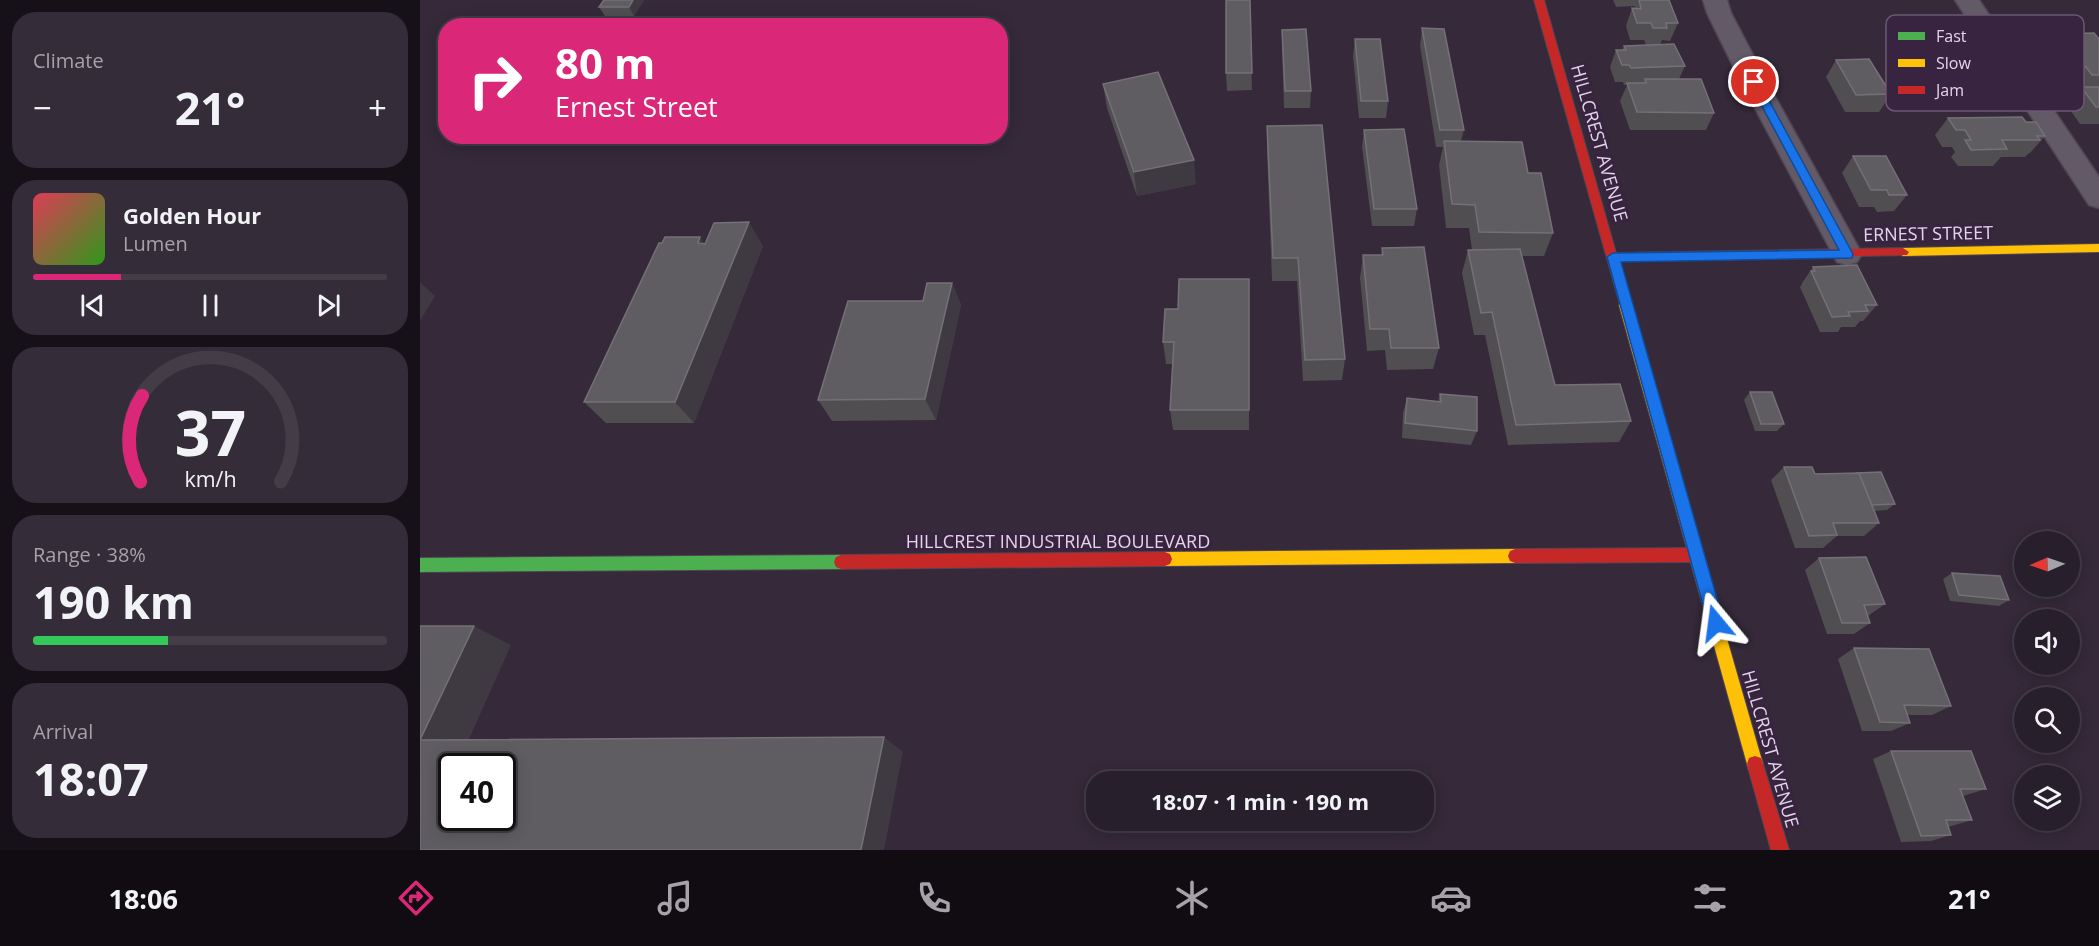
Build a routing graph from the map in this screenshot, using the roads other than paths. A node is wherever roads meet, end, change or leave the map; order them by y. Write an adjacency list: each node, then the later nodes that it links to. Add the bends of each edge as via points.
1 (1539, 0): 9 (street, HILLCREST AVENUE)
2 (1715, 0): 8 (street, via 1754,82)
3 (1966, 0): 4 (street)
4 (1976, 15)
5 (2041, 111): 6 (street)
6 (2099, 198)
7 (2099, 248): 8 (street, ERNEST STREET)
8 (1847, 254): 9 (street, ERNEST STREET)
9 (1613, 257): 10 (street, HILLCREST AVENUE)
10 (1696, 555): 11 (street, HILLCREST INDUSTRIAL BOULEVARD); 12 (street, HILLCREST AVENUE)
11 (420, 565)
12 (1780, 850)

